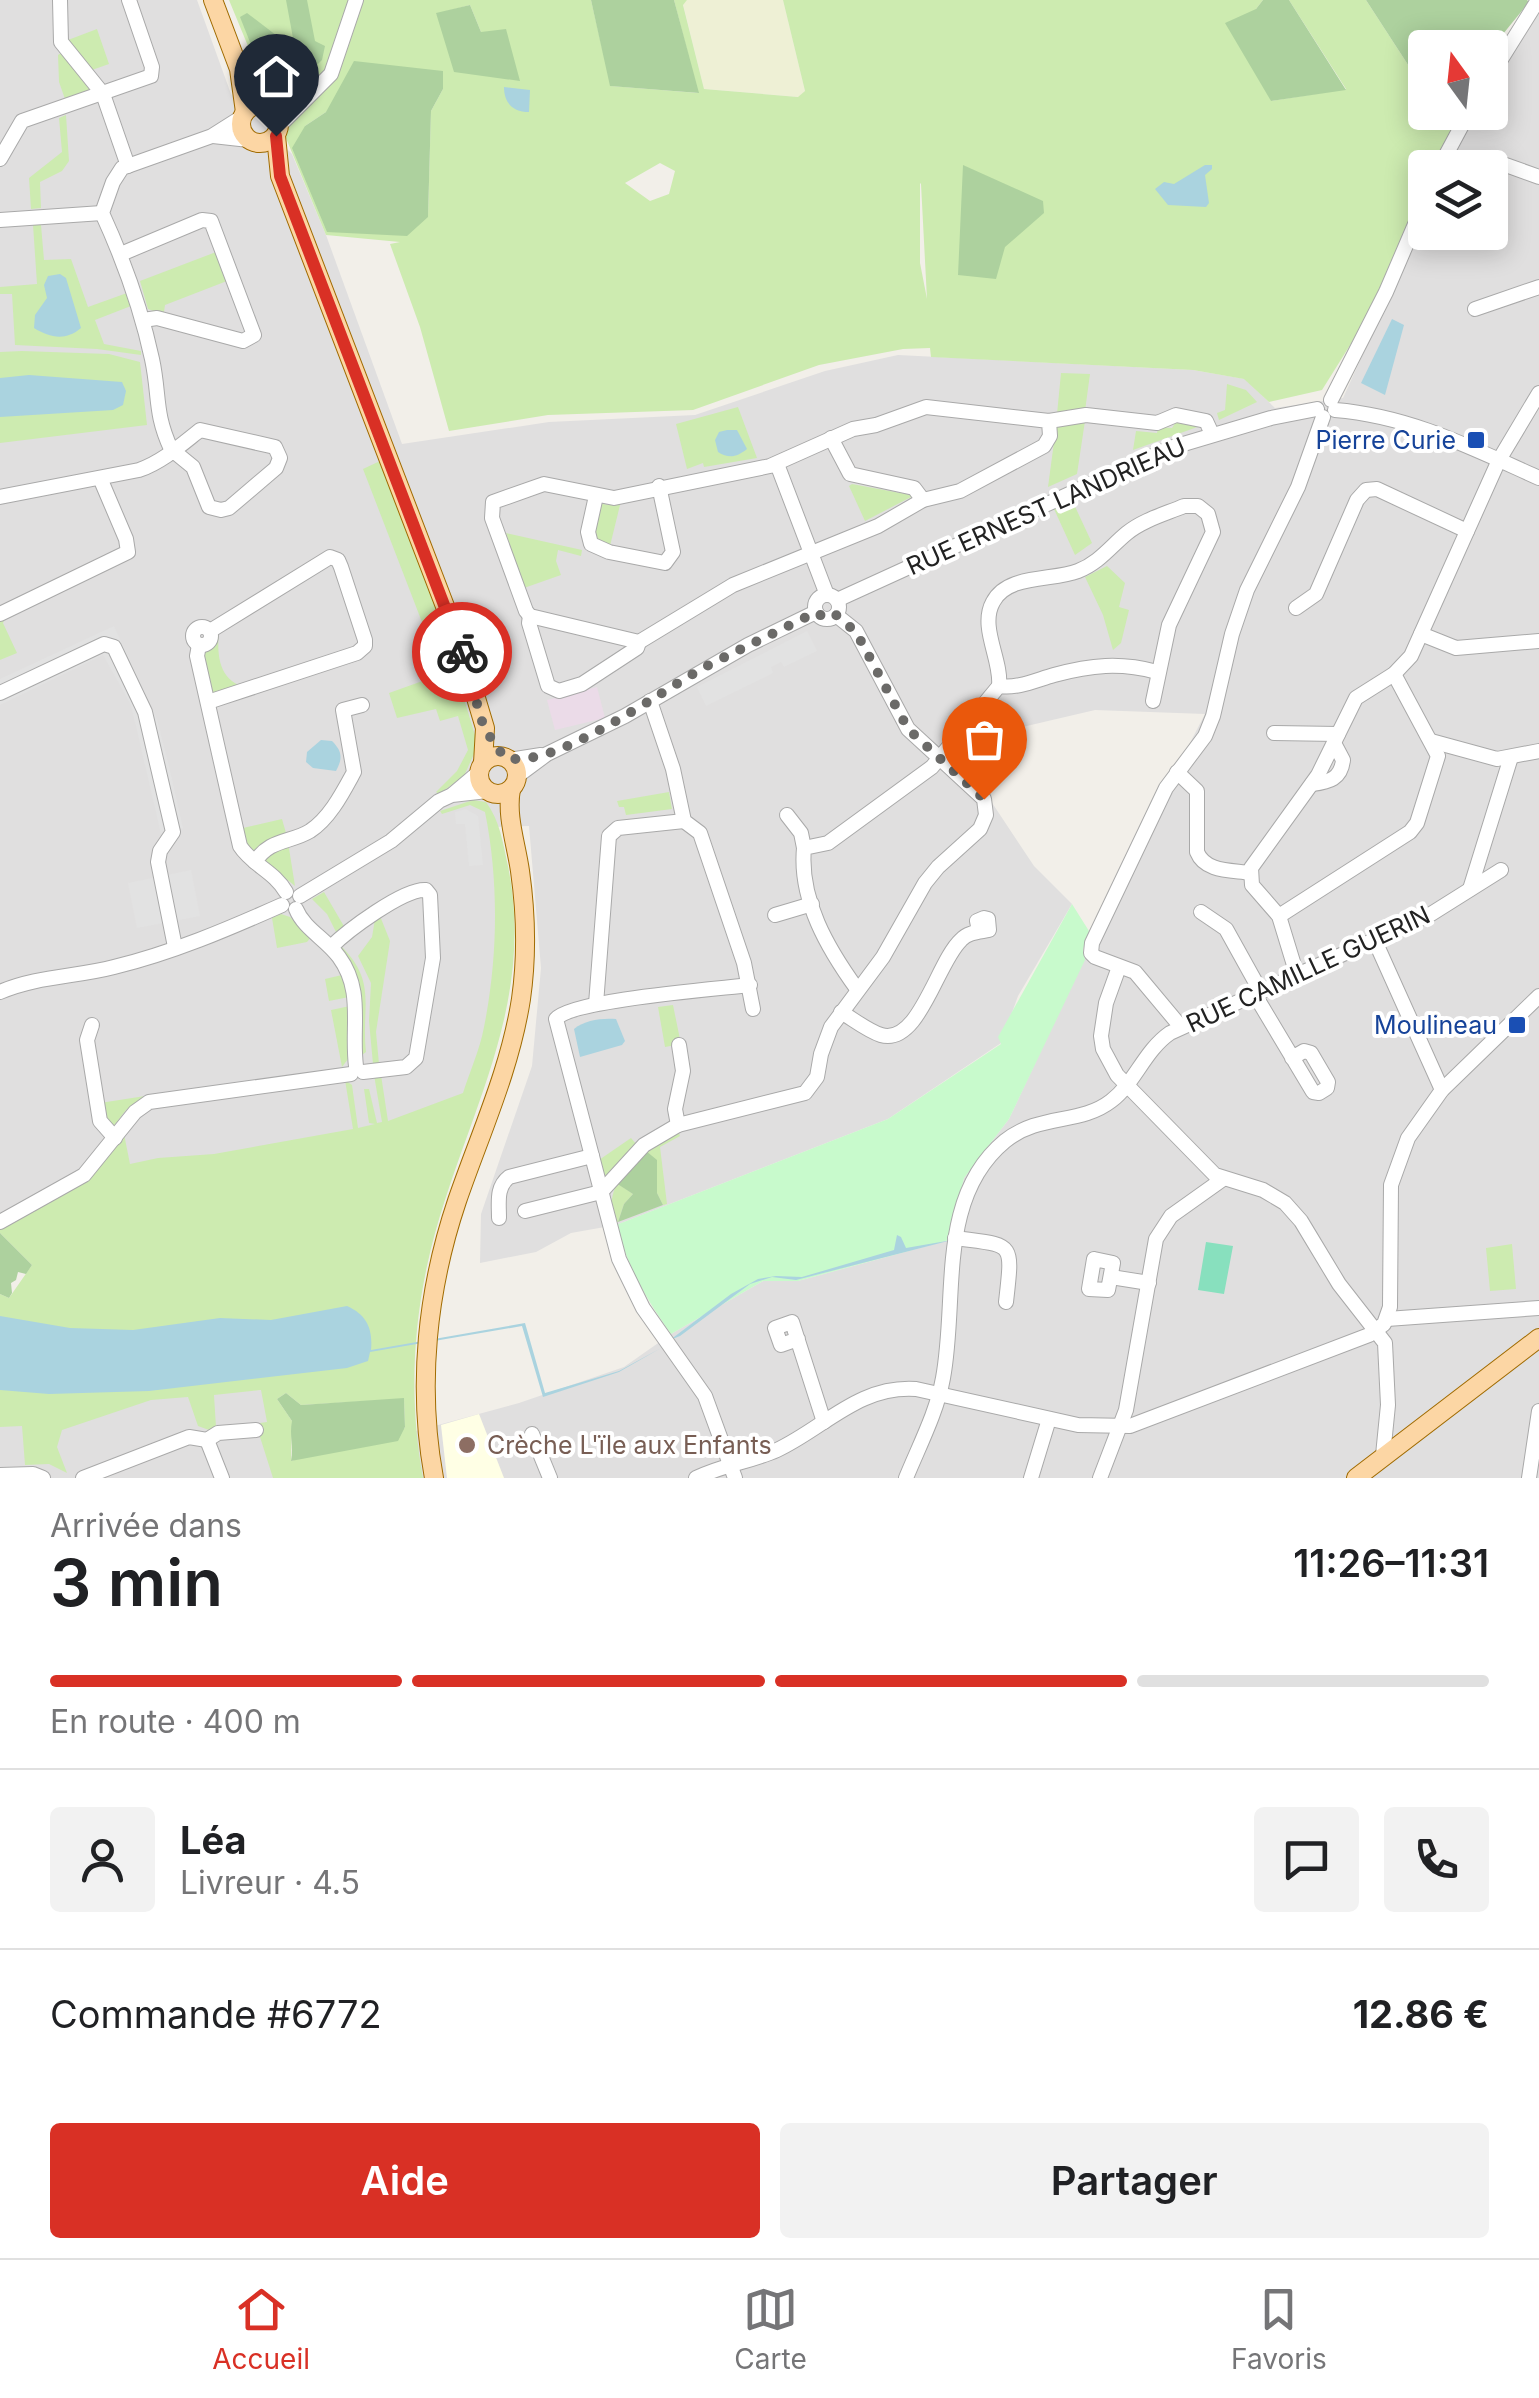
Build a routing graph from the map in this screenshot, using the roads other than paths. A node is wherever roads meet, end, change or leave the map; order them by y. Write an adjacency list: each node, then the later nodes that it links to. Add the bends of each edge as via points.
1 (60, 0): 8 (street, via 61,42)
2 (129, 0): 8 (street, via 153,73)
3 (212, 0): 7 (main road)
4 (356, 0): 9 (street, via 336,63)
5 (1538, 0): 6 (street)
6 (1508, 48)
7 (240, 69): 10 (main road); 11 (main road)
8 (103, 94): 15 (street, via 22,121); 17 (street)
9 (312, 94): 10 (street); 12 (street)
10 (266, 106): 11 (main road); 12 (main road, via 277,114)
11 (243, 115): 13 (street); 14 (main road, via 242,130)
12 (278, 130): 14 (main road, via 268,142); 18 (main road)
13 (212, 136): 14 (street); 17 (street)
14 (253, 142): 18 (main road)
15 (0, 160)
16 (1508, 165): 19 (street)
17 (128, 166): 20 (street, via 117,172)
18 (280, 176): 58 (main road, via 452,623)
19 (1539, 177)
20 (102, 213): 21 (street); 23 (street)
21 (0, 220)
22 (1408, 240): 28 (street)
23 (121, 254): 26 (street); 26 (street, via 211,221 254,335 243,341)
24 (1539, 287): 25 (street)
25 (1475, 309)
26 (143, 320): 32 (street, via 156,407)
27 (1539, 393): 33 (street)
28 (1326, 409): 30 (street, RUE ERNEST LANDRIEAU); 33 (street, via 1413,424); 67 (street, via 1298,487 1247,590 1210,725)
29 (1050, 421): 30 (street, via 1086,415 1157,423 1176,415 1206,420); 31 (street, via 926,407); 40 (street, via 1044,446 960,491)
30 (1212, 434): 43 (street, RUE ERNEST LANDRIEAU, via 1122,467)
31 (831, 438): 34 (street); 40 (street, via 850,474 914,488)
32 (171, 449): 32 (street, via 193,467 210,507 221,510 280,458 275,447 209,430); 35 (street, via 156,464)
33 (1500, 460): 36 (street); 41 (street)
34 (773, 465): 37 (street); 42 (street)
35 (100, 478): 39 (street); 45 (street, via 128,552)
36 (1539, 478)
37 (660, 486): 38 (street); 38 (street, via 673,552 665,562 591,544)
38 (596, 496): 46 (street, via 544,484 494,502 492,518)
39 (0, 497)
40 (923, 500): 42 (street)
41 (1468, 530): 44 (street, via 1366,490 1316,594); 47 (street)
42 (808, 556): 43 (street); 49 (street, via 732,584)
43 (827, 604): 54 (street, RUE ERNEST LANDRIEAU); 64 (street, via 856,632 908,729)
44 (1296, 608)
45 (0, 614)
46 (530, 616): 49 (street); 49 (street, via 548,686 559,691 582,684)
47 (1422, 634): 48 (street, via 1456,648); 51 (street)
48 (1539, 641)
49 (639, 642)
50 (1157, 672): 52 (street, via 1108,664); 52 (street, via 1172,615 1213,532 1208,514 1192,505 1132,530 1083,569 1021,582 999,594 989,621); 55 (street)
51 (1394, 674): 60 (street, via 1356,698); 61 (street)
52 (999, 686): 64 (street)
53 (0, 693): 86 (street, via 104,644 114,647 145,712 165,794 173,834 158,862)
54 (650, 701): 66 (street, RUE ERNEST LANDRIEAU); 71 (street)
55 (1153, 701)
56 (208, 702): 56 (street, via 365,646 338,560 330,557 210,631 194,632); 74 (street, via 240,846)
57 (362, 706): 74 (street, via 343,710 354,772 328,814 309,832 266,848)
58 (484, 728): 65 (main road); 66 (main road)
59 (1274, 733): 60 (street)
60 (1336, 738): 76 (street, via 1338,776 1312,784)
61 (1432, 740): 63 (street); 82 (street, via 1437,762 1414,828)
62 (1539, 751): 63 (street)
63 (1511, 757): 77 (street)
64 (940, 759): 73 (street, via 828,842); 90 (street, via 984,799 985,820 924,883)
65 (481, 768): 66 (main road, via 492,757); 68 (main road, via 480,780); 69 (street)
66 (510, 771): 68 (main road); 72 (main road)
67 (1177, 772): 76 (street, via 1197,791 1200,861); 87 (street, via 1092,943 1095,957)
68 (490, 792): 69 (street); 72 (main road)
69 (452, 795): 78 (street)
70 (787, 815): 73 (street)
71 (684, 821): 89 (street, via 700,833); 94 (street, via 622,828 610,836)
72 (511, 828): 134 (main road, via 525,915 522,993 510,1054 452,1218 434,1293 426,1392)
73 (804, 848): 79 (street)
74 (256, 862): 78 (street)
75 (1500, 870): 77 (street, RUE CAMILLE GUERIN)
76 (1250, 873): 82 (street)
77 (1470, 890): 84 (street, RUE CAMILLE GUERIN)
78 (291, 901): 85 (street); 86 (street)
79 (812, 904): 81 (street); 90 (street, via 824,940)
80 (1202, 912): 92 (street, via 1226,929)
81 (775, 915)
82 (1278, 916): 88 (street)
83 (979, 931): 96 (street, via 963,937 947,958 909,1030 880,1035)
84 (1375, 941): 88 (street, RUE CAMILLE GUERIN); 103 (street)
85 (331, 947): 101 (street, via 356,1001); 101 (street, via 413,891 430,895 433,958 416,1058 406,1066)
86 (175, 948): 91 (street)
87 (1119, 967): 98 (street, via 1134,972); 102 (street, via 1101,1036 1117,1075)
88 (1297, 975): 92 (street, RUE CAMILLE GUERIN)
89 (750, 985): 94 (street); 95 (street)
90 (857, 990): 96 (street)
91 (0, 992)
92 (1258, 993): 98 (street, RUE CAMILLE GUERIN); 100 (street)
93 (1539, 996): 103 (street)
94 (596, 1004): 106 (street, via 558,1016 557,1024)
95 (753, 1009)
96 (841, 1012): 104 (street, via 817,1077 804,1093)
97 (92, 1026): 105 (street, via 87,1040 100,1121)
98 (1180, 1027): 102 (street, RUE CAMILLE GUERIN, via 1154,1046)
99 (679, 1045): 104 (street, via 684,1071)
100 (1292, 1058)
101 (356, 1067): 105 (street, via 156,1100 142,1106)
102 (1128, 1082): 107 (street); 112 (street, RUE CAMILLE GUERIN, via 1095,1111 1036,1123 1003,1143 974,1174)
103 (1442, 1090): 117 (street, via 1416,1123 1394,1172 1392,1296)
104 (678, 1125): 108 (street, via 644,1145)
105 (116, 1138): 111 (street, via 84,1175)
106 (592, 1156): 108 (street); 110 (street, via 509,1177 499,1191)
107 (1223, 1179): 114 (street, via 1166,1222); 117 (street, via 1285,1203 1339,1284)
108 (601, 1192): 109 (street); 129 (street, via 627,1279 705,1396)
109 (525, 1212)
110 (499, 1218)
111 (0, 1222)
112 (955, 1238): 115 (street, via 1006,1247); 120 (street, RUE CAMILLE GUERIN)
113 (1111, 1277): 114 (street)
114 (1149, 1282): 124 (street)
115 (1006, 1302)
116 (1539, 1308): 117 (street)
117 (1382, 1325): 124 (street, via 1155,1418); 128 (street, via 1388,1405)
118 (1539, 1338): 128 (main road)
119 (798, 1340): 123 (street)
120 (939, 1394): 122 (street); 123 (street, via 890,1388); 137 (street, RUE CAMILLE GUERIN)
121 (1539, 1411): 141 (street)
122 (1049, 1419): 124 (street); 138 (street)
123 (824, 1422): 129 (street)
124 (1120, 1426): 139 (street)
125 (256, 1430): 127 (street)
126 (532, 1434): 135 (street)
127 (207, 1440): 132 (street, via 189,1437); 133 (street)
128 (1377, 1466): 140 (main road)
129 (732, 1472): 136 (street)
130 (0, 1475): 131 (street)
131 (43, 1478)
132 (83, 1478)
133 (222, 1478)
134 (434, 1478)
135 (550, 1478)
136 (696, 1478)
137 (906, 1478)
138 (1031, 1478)
139 (1100, 1478)
140 (1356, 1478)
141 (1529, 1478)

